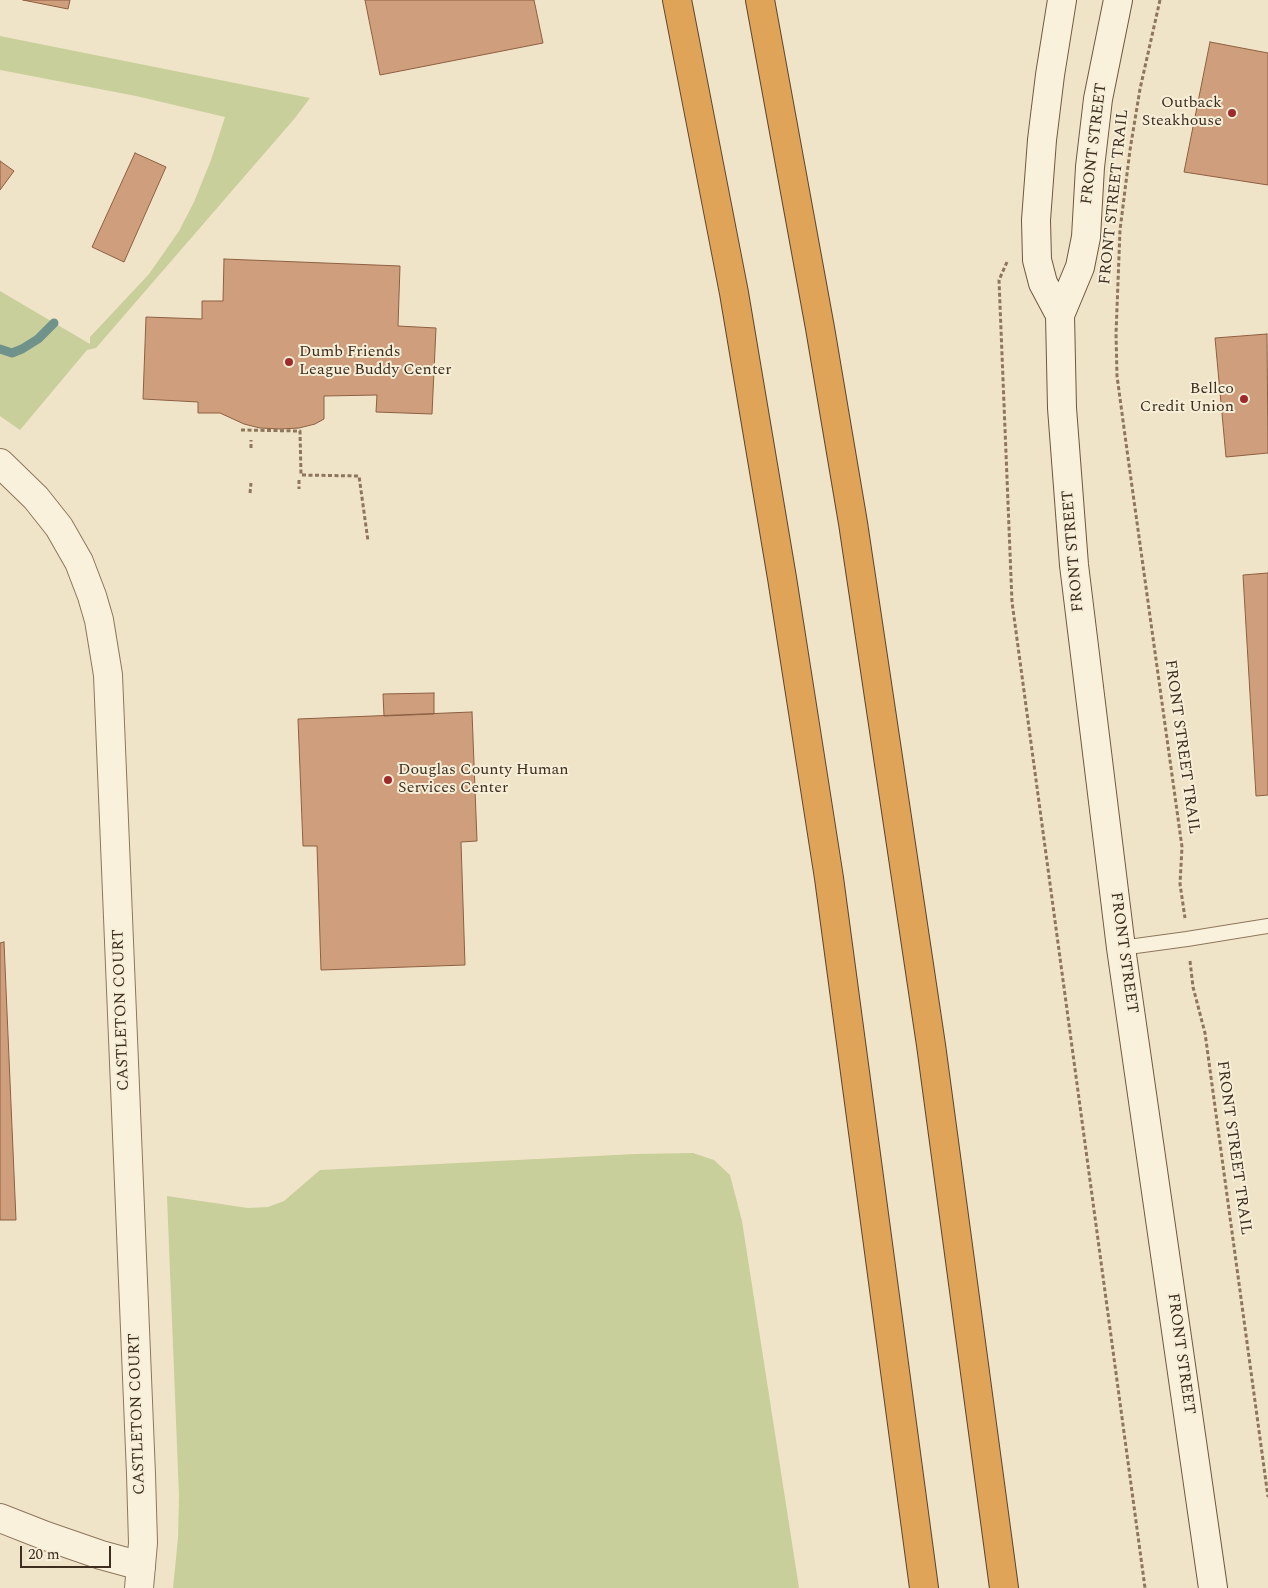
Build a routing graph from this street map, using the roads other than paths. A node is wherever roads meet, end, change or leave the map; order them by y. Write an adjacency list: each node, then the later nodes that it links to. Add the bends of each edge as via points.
1 (677, 0): 11 (highway, via 734,293 829,878)
2 (760, 0): 12 (highway, via 853,523 931,1045)
3 (1062, 0): 5 (main road, FRONT STREET, via 1042,140 1036,220 1037,260)
4 (1118, 0): 5 (main road, FRONT STREET, via 1098,98 1086,237 1080,267)
5 (1060, 315): 8 (main road, FRONT STREET, via 1062,398 1074,565)
6 (0, 464): 10 (main road, CASTLETON COURT, via 36,498 79,562 99,620 108,675 141,1474 143,1543)
7 (1268, 926): 8 (lane)
8 (1122, 948): 13 (main road, FRONT STREET)
9 (0, 1518): 10 (main road, via 101,1555)
10 (140, 1577)
11 (924, 1588)
12 (1004, 1588)
13 (1213, 1588)

